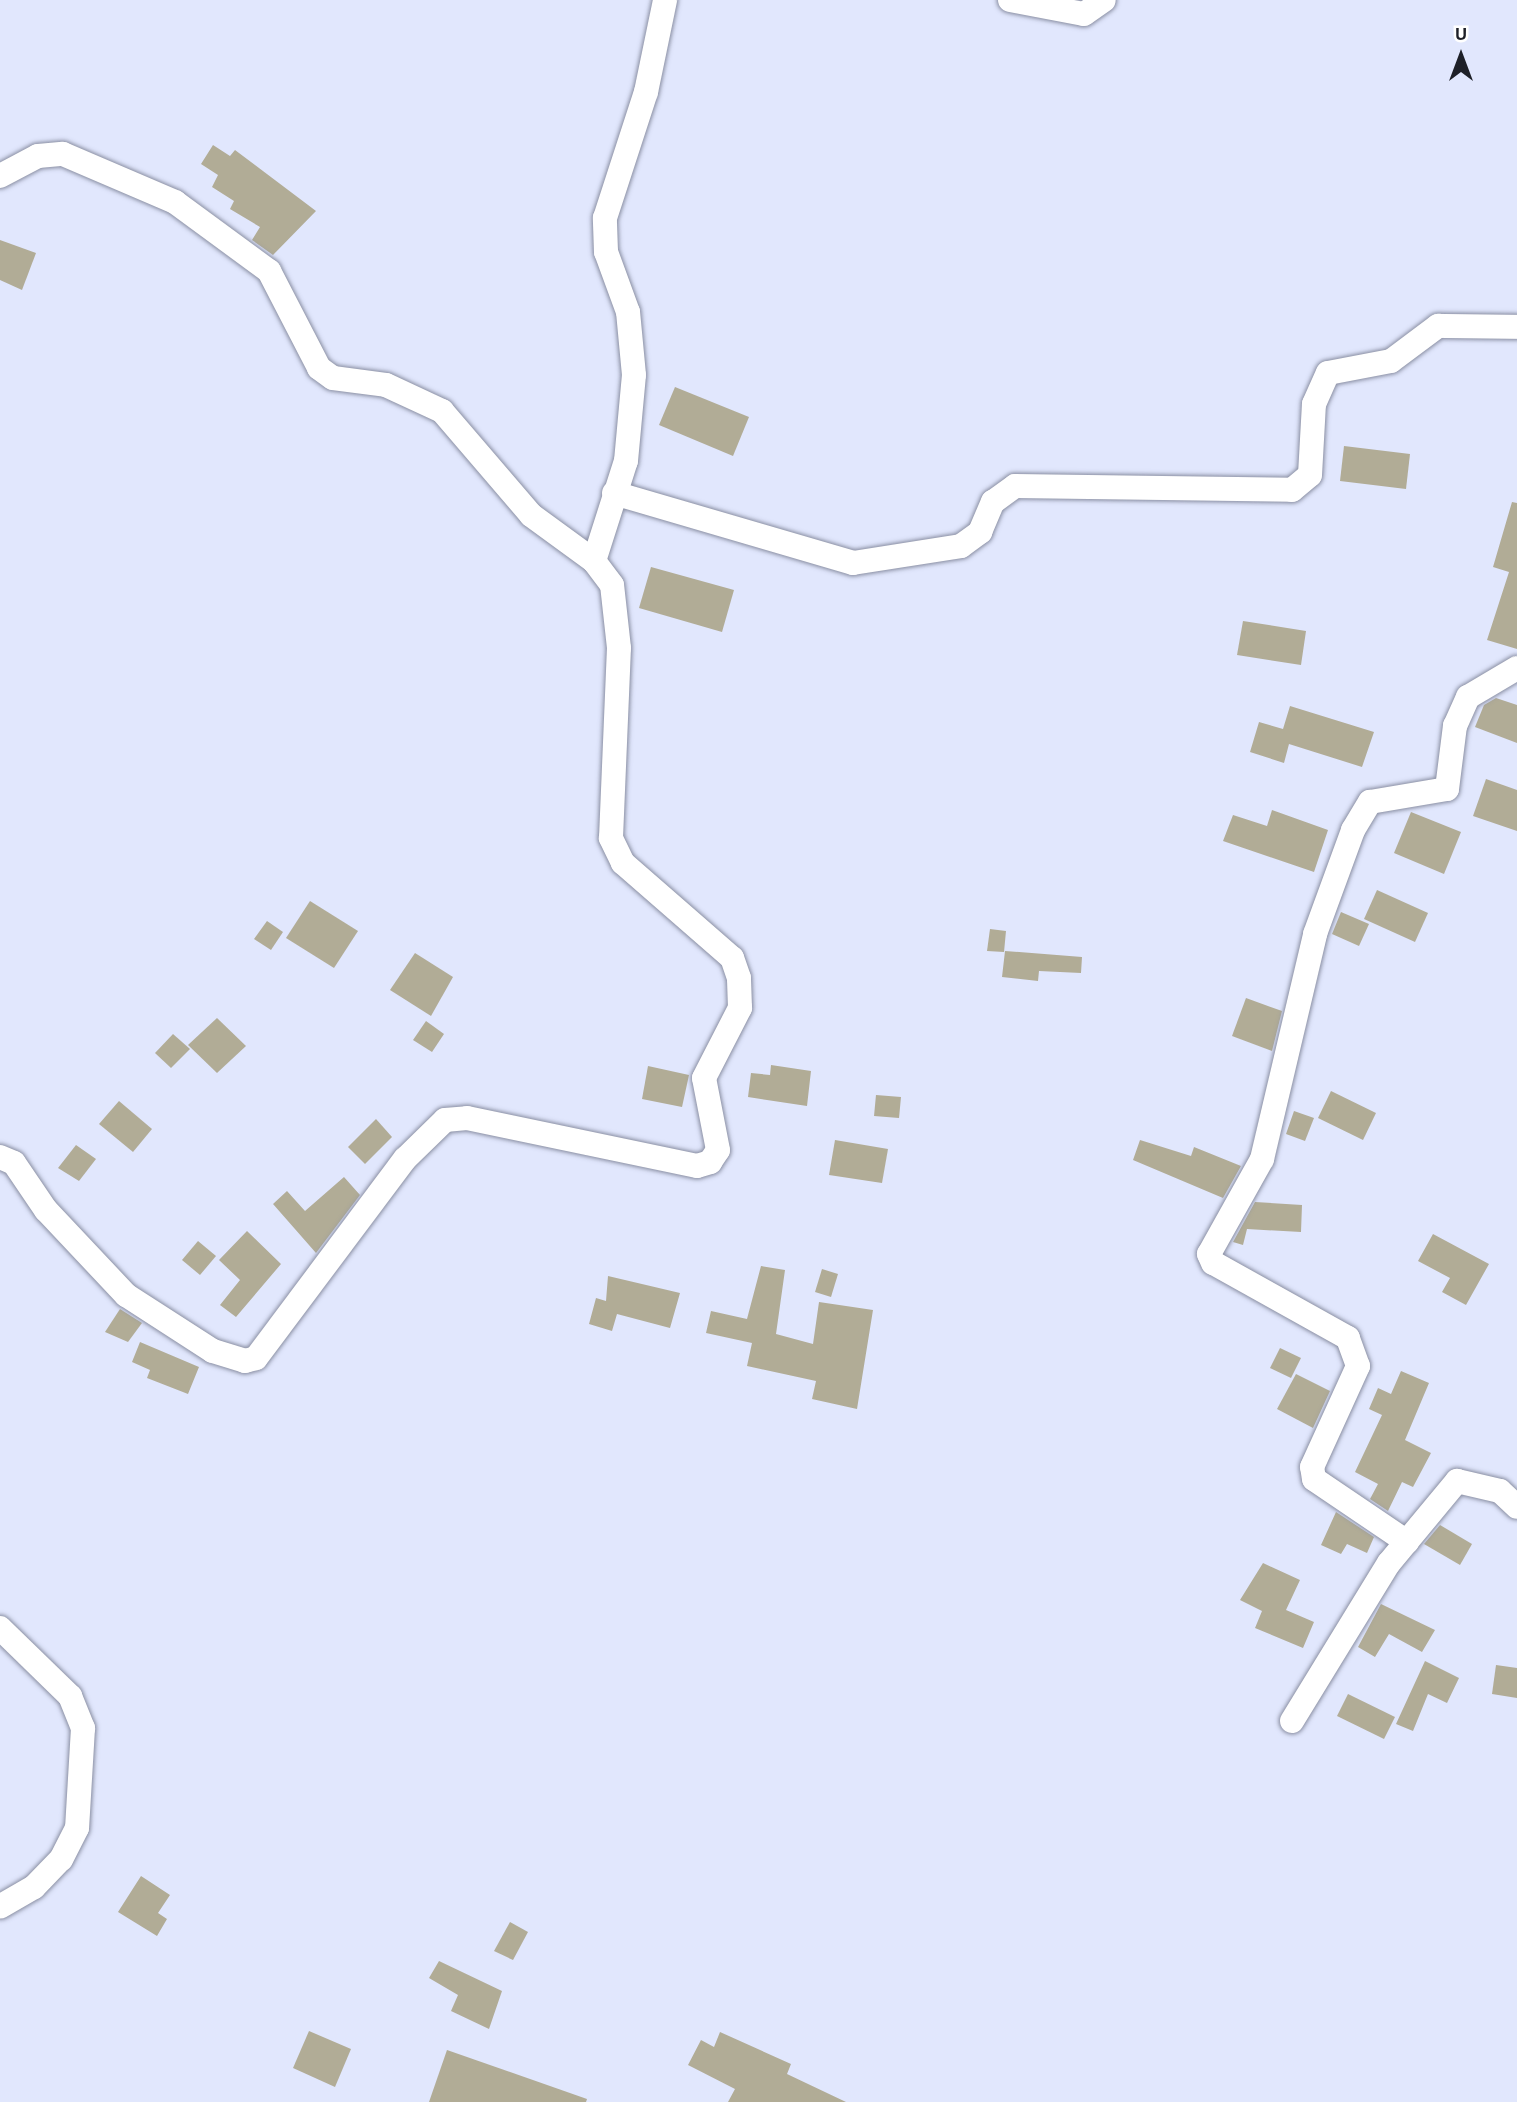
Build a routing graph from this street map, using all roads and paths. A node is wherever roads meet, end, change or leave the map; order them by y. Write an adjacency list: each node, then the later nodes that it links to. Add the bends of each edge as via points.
1 (665, 0): 6 (street, via 646,92 605,218 606,252 628,312 634,375 626,461)
2 (1010, 0): 3 (street, via 1084,14)
3 (1104, 0)
4 (0, 176): 7 (street, via 38,156 62,154 175,202 269,271 319,368 333,378 386,386 442,411 531,515)
5 (1517, 327): 6 (street, via 1438,326 1391,360 1328,373 1314,404 1310,475 1292,491 1015,486 993,502 980,532 961,545 853,563)
6 (614, 493): 7 (street)
7 (594, 561): 9 (street, via 612,585 619,648 611,838 623,863 732,958 739,978 740,1007 704,1078 718,1150 710,1162 684,1163 467,1118 445,1120 405,1159 256,1358 245,1361 213,1351 126,1295 46,1210 15,1163)
8 (1517, 668): 11 (street, via 1468,696 1455,726 1447,789 1370,802 1353,830 1315,934 1262,1159 1209,1254 1213,1263 1348,1338 1359,1366 1312,1467 1314,1479)
9 (0, 1157)
10 (1517, 1507): 11 (street, via 1500,1490 1457,1482)
11 (1406, 1542): 13 (street)
12 (0, 1628): 14 (street, via 70,1696 83,1728 77,1828 52,1869)
13 (1292, 1721)
14 (0, 1907)

